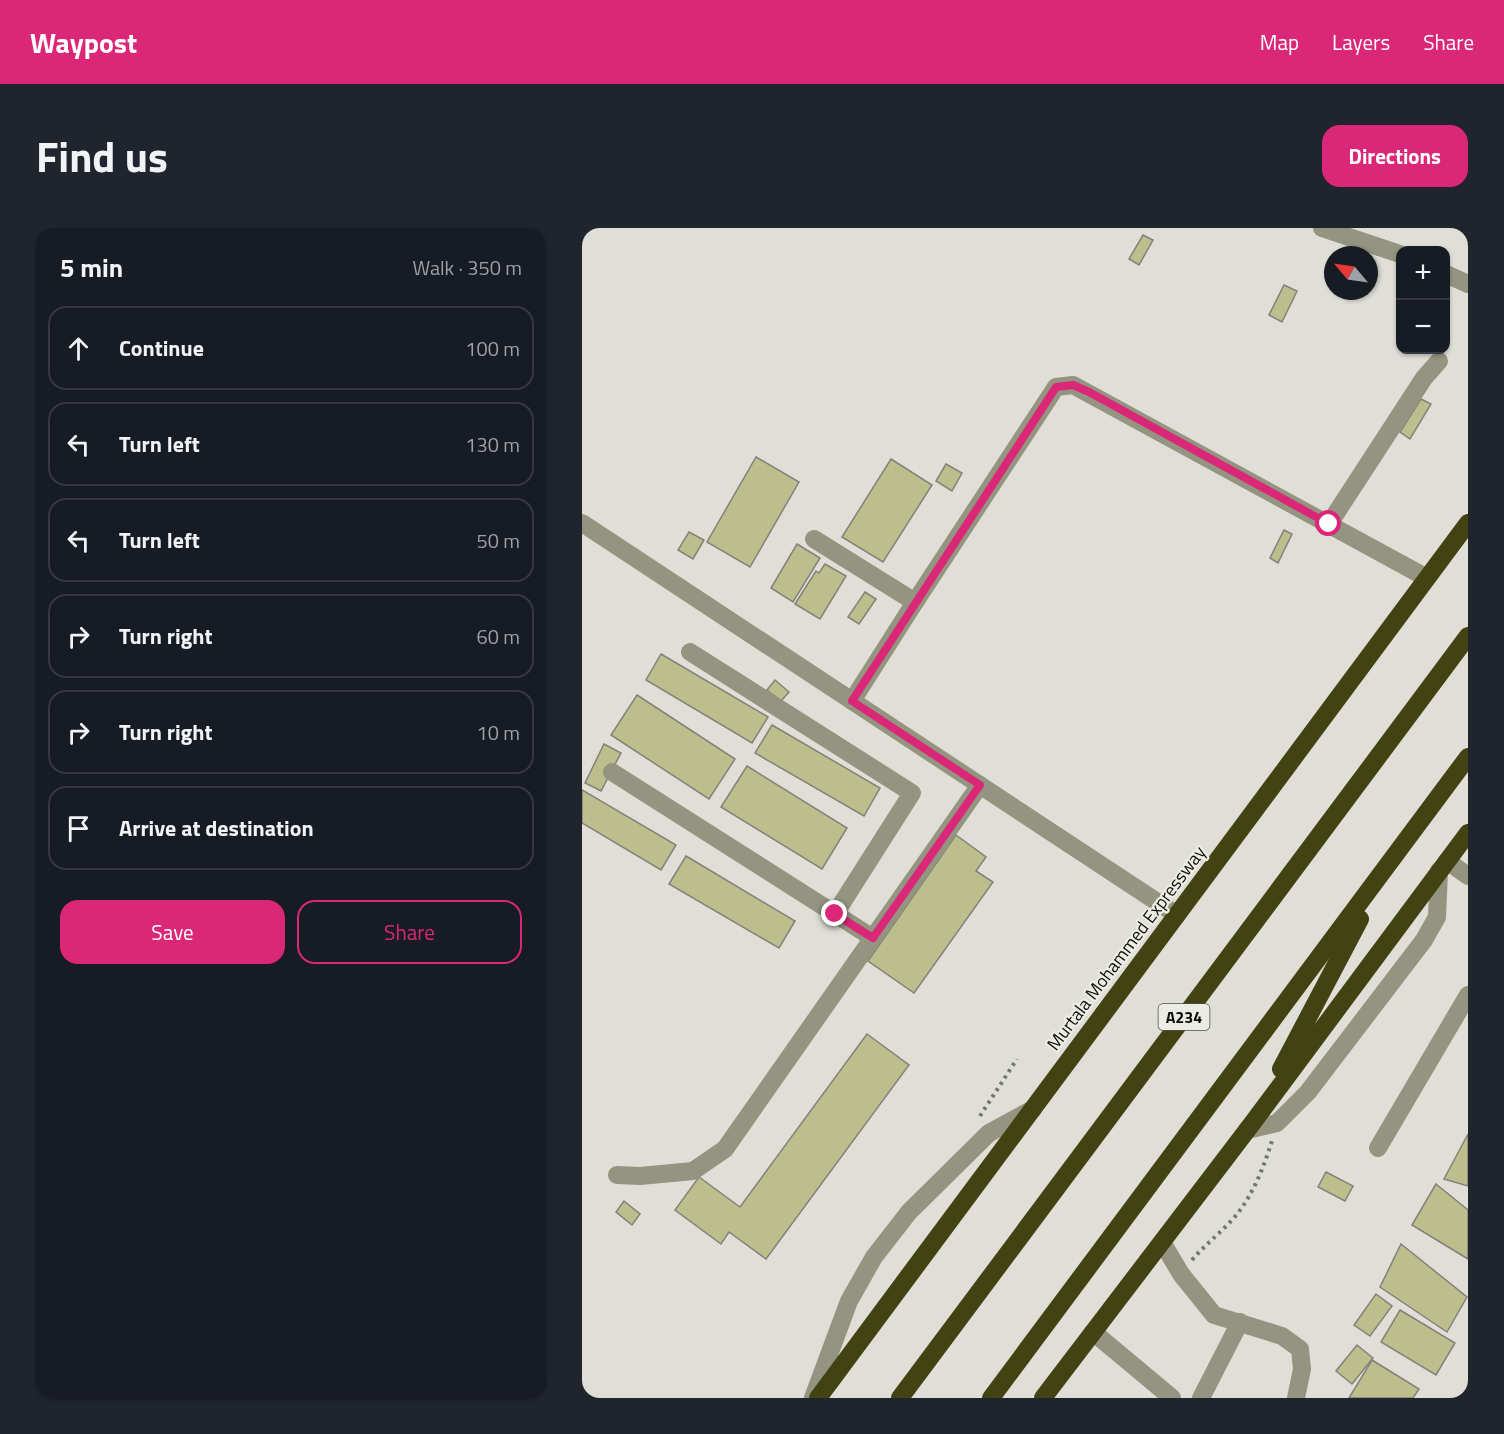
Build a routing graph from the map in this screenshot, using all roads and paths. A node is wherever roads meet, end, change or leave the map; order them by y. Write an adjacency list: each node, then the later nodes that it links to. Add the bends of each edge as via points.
1 (1322, 228): 2 (street)
2 (1396, 252)
3 (1450, 276): 4 (street)
4 (1468, 284)
5 (1439, 361): 8 (street)
6 (582, 523): 14 (street)
7 (1468, 523): 10 (highway, Murtala Mohammed Expressway)
8 (1329, 524): 10 (street); 11 (street, via 1089,392 1073,385 1056,387)
9 (814, 539): 11 (street)
10 (1427, 578): 23 (highway, Murtala Mohammed Expressway)
11 (915, 602): 14 (street)
12 (1468, 636): 39 (highway, A234)
13 (690, 652): 22 (street, via 912,793)
14 (852, 701): 17 (street)
15 (1468, 757): 20 (highway)
16 (612, 772): 22 (street)
17 (980, 785): 23 (street); 24 (street)
18 (1468, 833): 19 (highway)
19 (1443, 866): 21 (street); 29 (street, via 1437,917 1424,940 1308,1092); 30 (highway)
20 (1387, 868): 30 (highway); 40 (highway)
21 (1468, 876)
22 (835, 914): 24 (street)
23 (1177, 915): 28 (highway, Murtala Mohammed Expressway)
24 (873, 938): 32 (street, via 725,1149 693,1171)
25 (1468, 995): 31 (street)
26 (1017, 1059): 27 (path)
27 (998, 1088)
28 (1033, 1109): 37 (street, via 989,1133 976,1145 909,1212 874,1257 849,1301); 38 (highway, Murtala Mohammed Expressway)
29 (1277, 1123): 30 (street); 33 (path, via 1256,1182 1233,1219)
30 (1250, 1126): 34 (highway)
31 (1378, 1148)
32 (617, 1175)
33 (1208, 1241)
34 (1162, 1242): 35 (street, via 1181,1274 1214,1315); 36 (highway)
35 (1240, 1322): 43 (street); 44 (street, via 1282,1336 1299,1349 1302,1369)
36 (1094, 1332): 41 (highway); 42 (street)
37 (813, 1398)
38 (818, 1398)
39 (900, 1398)
40 (991, 1398)
41 (1043, 1398)
42 (1172, 1398)
43 (1201, 1398)
44 (1296, 1398)

